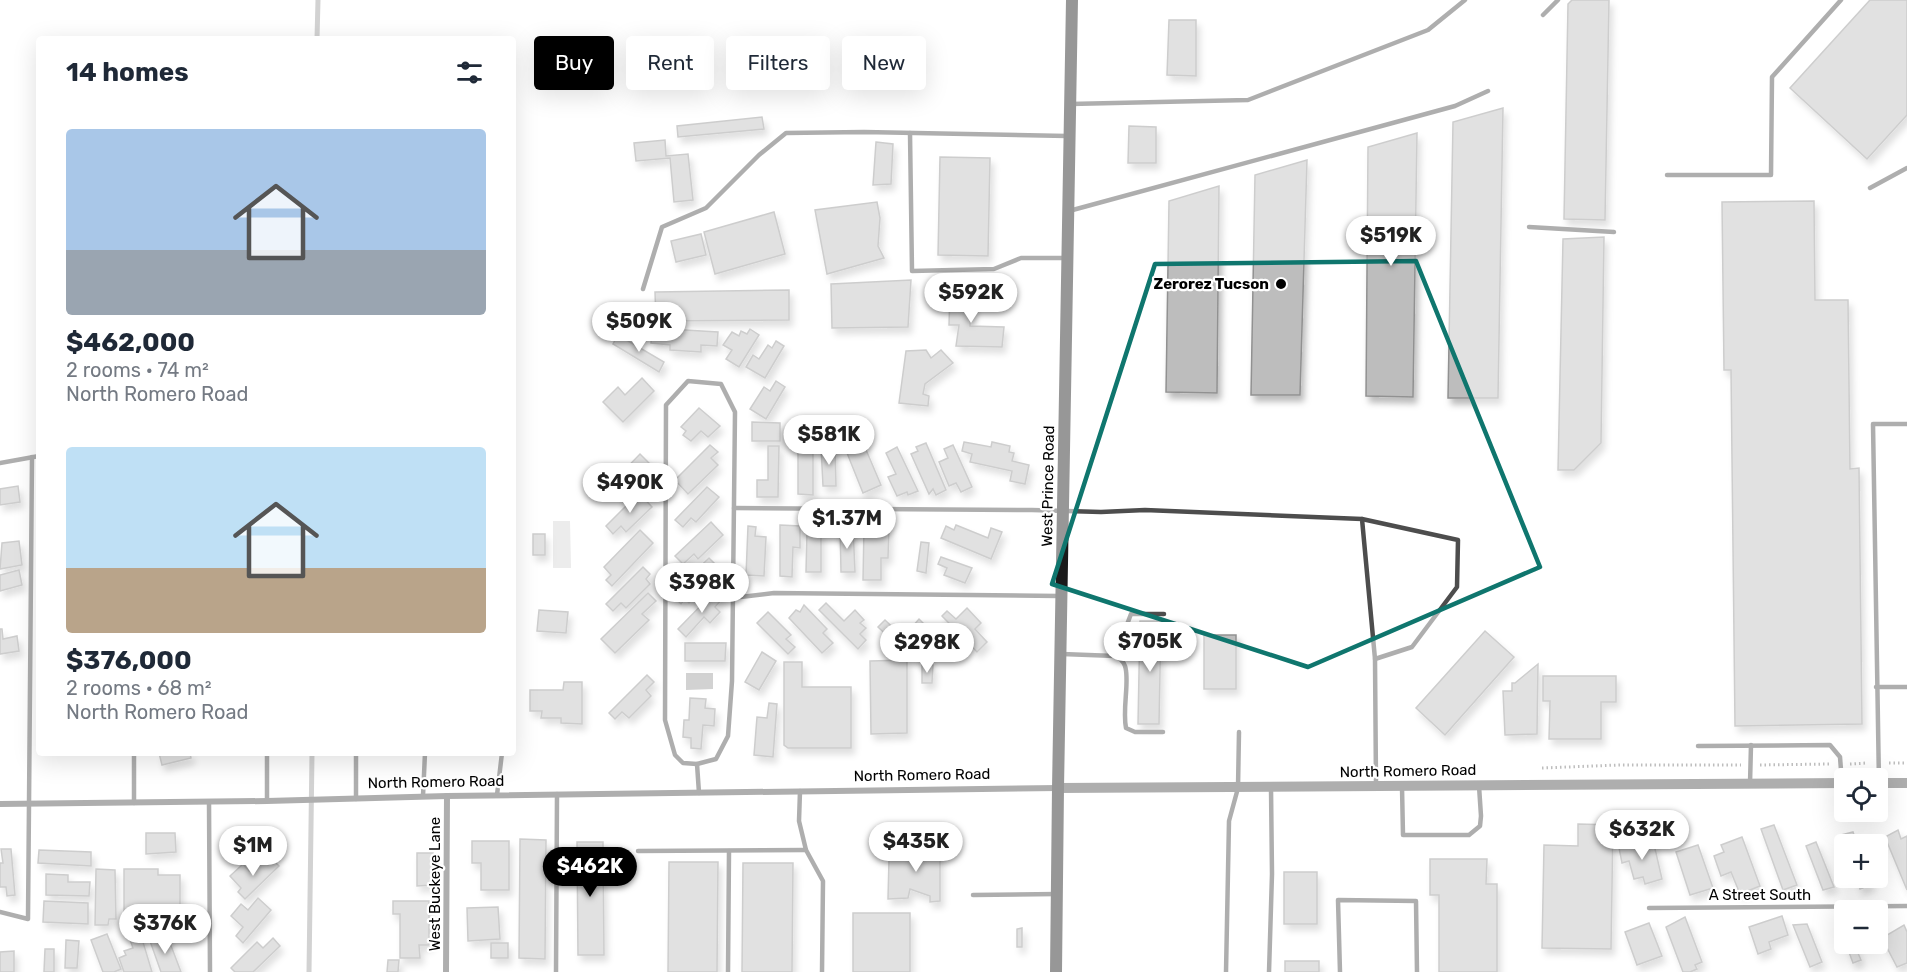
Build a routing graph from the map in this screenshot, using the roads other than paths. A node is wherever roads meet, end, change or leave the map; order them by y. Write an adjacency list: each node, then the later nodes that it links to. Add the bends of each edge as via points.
1 (1072, 0): 7 (main road, West Prince Road)
2 (1465, 0): 7 (lane, via 1428,30 1248,100)
3 (1558, 0): 5 (lane)
4 (1841, 0): 11 (lane, via 1772,76 1771,175)
5 (1543, 15)
6 (1488, 91): 13 (lane, via 1455,106)
7 (1070, 104): 9 (main road, West Prince Road)
8 (910, 133): 9 (lane); 16 (lane, via 912,271 994,269 1021,258); 17 (lane, via 786,133 706,208 662,227)
9 (1070, 136): 13 (main road, West Prince Road)
10 (1907, 168): 12 (lane)
11 (1666, 175)
12 (1870, 188)
13 (1069, 211): 16 (main road, West Prince Road)
14 (1529, 227): 15 (lane)
15 (1614, 232)
16 (1068, 258): 23 (main road, West Prince Road)
17 (643, 289)
18 (1907, 424): 31 (lane, via 1873,424)
19 (36, 456): 20 (lane)
20 (32, 457): 21 (lane); 66 (lane)
21 (0, 463)
22 (734, 508): 23 (lane); 26 (lane); 42 (lane, via 735,412 721,384 688,381 666,405 665,720 675,755 683,763)
23 (1063, 510): 24 (lane); 25 (main road, West Prince Road)
24 (1362, 519): 30 (lane); 30 (lane, via 1458,540 1457,587 1412,647)
25 (1061, 596): 26 (lane, via 774,593); 28 (main road, West Prince Road)
26 (732, 598): 42 (lane, via 728,736 716,759)
27 (1164, 614): 29 (lane, via 1131,614)
28 (1060, 654): 29 (lane); 52 (main road, West Prince Road)
29 (1115, 656): 33 (lane, via 1126,668 1126,728 1135,732)
30 (1375, 659): 51 (lane)
31 (1876, 687): 32 (lane); 44 (lane)
32 (1907, 687)
33 (1163, 732)
34 (1239, 732): 53 (lane)
35 (1751, 745): 36 (lane); 43 (lane, via 1830,745 1840,757); 48 (lane)
36 (1698, 746)
37 (135, 756): 64 (lane)
38 (267, 756): 62 (lane)
39 (356, 756): 61 (lane)
40 (425, 756): 59 (lane)
41 (502, 756): 58 (lane)
42 (698, 764): 56 (lane)
43 (1841, 768)
44 (1878, 768)
45 (1834, 783): 48 (street, North Romero Road)
46 (1888, 783): 47 (street)
47 (1907, 783)
48 (1750, 784): 50 (street, North Romero Road)
49 (1402, 786): 50 (street, North Romero Road); 50 (lane, via 1402,835 1469,835 1480,826); 51 (street, North Romero Road)
50 (1479, 786)
51 (1376, 787): 54 (street, North Romero Road)
52 (1058, 788): 53 (street, North Romero Road); 55 (street, North Romero Road); 70 (main road, West Prince Road)
53 (1239, 788): 54 (street, North Romero Road); 81 (lane, via 1229,821)
54 (1271, 788): 82 (lane)
55 (800, 791): 56 (street, North Romero Road); 67 (lane, via 798,821)
56 (699, 792): 57 (street, North Romero Road)
57 (557, 794): 58 (street, North Romero Road); 77 (lane)
58 (497, 795): 60 (street, North Romero Road)
59 (423, 796): 60 (street, North Romero Road); 61 (street, North Romero Road)
60 (447, 796): 76 (street, West Buckeye Lane)
61 (356, 798): 62 (street, North Romero Road)
62 (267, 801): 63 (street, North Romero Road)
63 (209, 802): 64 (street, North Romero Road); 75 (lane)
64 (134, 803): 66 (street, North Romero Road)
65 (0, 804): 66 (street, North Romero Road)
66 (29, 804): 74 (lane, via 28,919)
67 (806, 850): 69 (lane); 79 (lane, via 823,880)
68 (638, 851): 69 (lane)
69 (729, 851): 78 (lane)
70 (1057, 894): 71 (lane); 80 (main road, West Prince Road)
71 (973, 895)
72 (1907, 906): 73 (lane, A Street South)
73 (1648, 908)
74 (0, 912)
75 (210, 972)
76 (446, 972)
77 (556, 972)
78 (728, 972)
79 (822, 972)
80 (1056, 972)
81 (1226, 972)
82 (1269, 972)
83 (1340, 972): 84 (lane, via 1338,900 1416,901)
84 (1417, 972)

